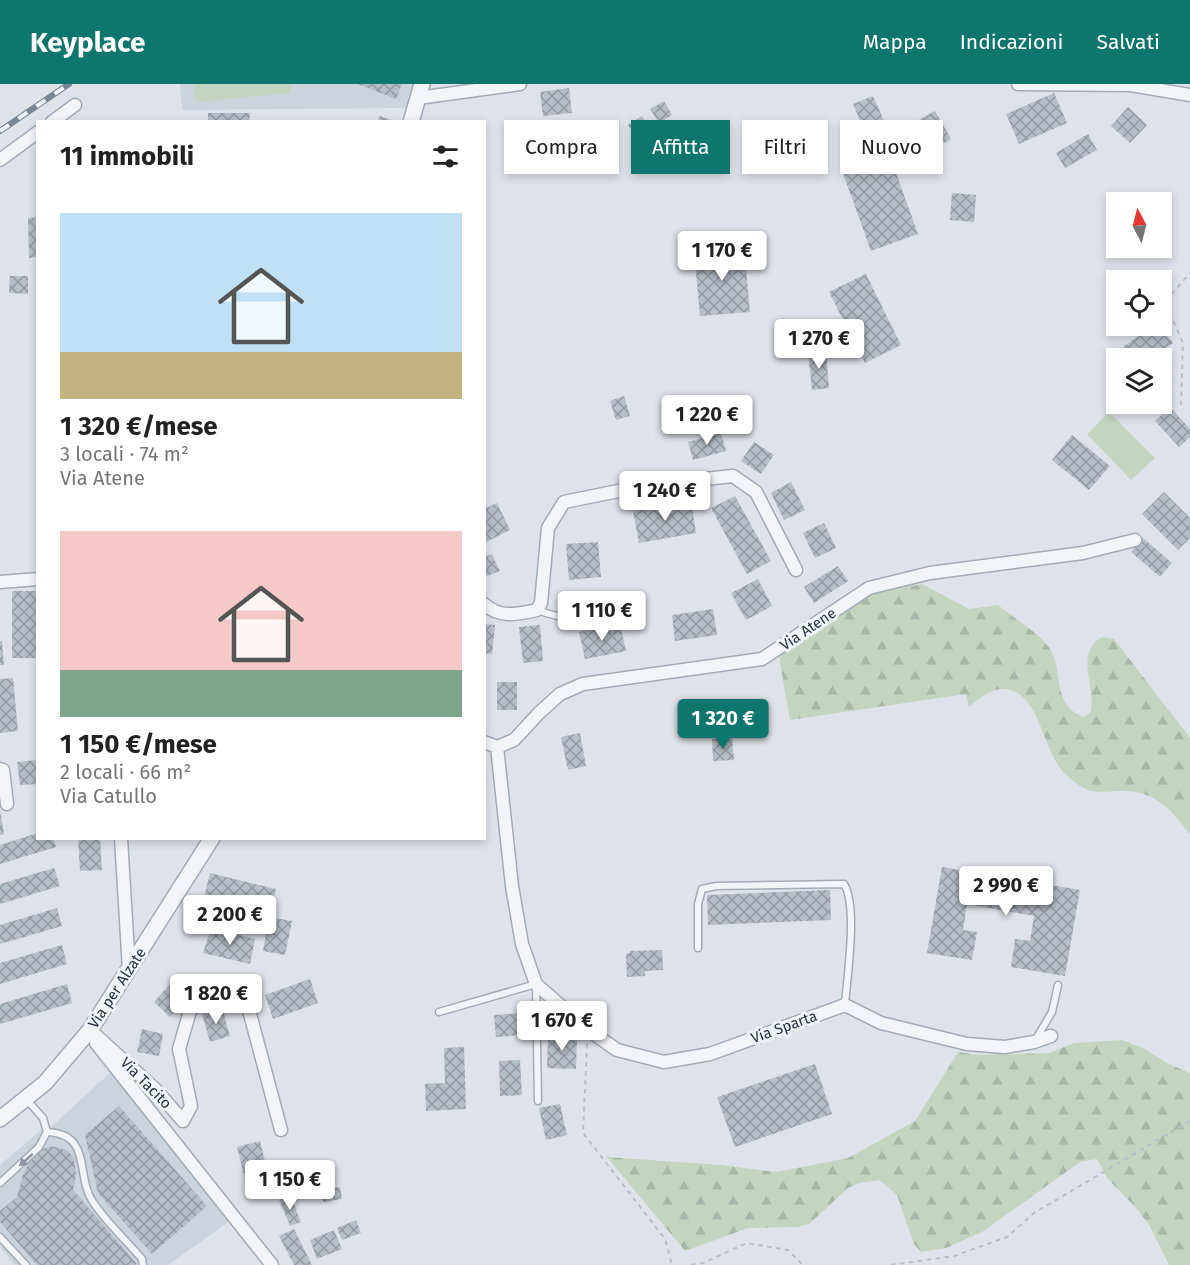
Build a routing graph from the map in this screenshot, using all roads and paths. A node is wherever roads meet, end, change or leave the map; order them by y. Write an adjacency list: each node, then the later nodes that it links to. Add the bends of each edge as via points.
1 (520, 84): 3 (street)
2 (1018, 84): 4 (street, via 1131,85)
3 (420, 91): 7 (street)
4 (1190, 95)
5 (75, 105): 6 (street)
6 (55, 120)
7 (412, 120)
8 (36, 133): 9 (street)
9 (0, 160)
10 (1190, 273): 11 (path, via 1165,302 1183,343)
11 (1182, 405)
12 (1135, 540): 20 (street, Via Atene, via 1083,553 930,573 868,588 762,659 583,684 560,694 514,740)
13 (796, 570): 17 (street, via 756,492 734,476 648,485 564,502 548,528 541,603)
14 (36, 579): 15 (street)
15 (0, 582)
16 (486, 606): 17 (street, via 492,611 513,615)
17 (537, 610): 18 (lane, via 552,617 578,619)
18 (627, 612)
19 (486, 743): 20 (street)
20 (497, 747): 27 (street, Via Sparta, via 512,886 522,944)
21 (0, 770): 22 (street)
22 (7, 804)
23 (121, 840): 26 (street)
24 (211, 840): 26 (street, Via per Alzate)
25 (698, 948): 29 (lane, via 698,904 705,887 844,884 850,907)
26 (129, 970): 32 (street, Via per Alzate)
27 (536, 984): 30 (lane); 31 (street, Via Sparta); 36 (lane, Via Sparta)
28 (1058, 985): 34 (lane, via 1052,1012)
29 (845, 1005): 31 (street, Via Sparta, via 710,1054 664,1062 617,1050); 34 (street, via 881,1023 967,1044 1005,1047)
30 (439, 1012)
31 (587, 1029): 46 (path, via 583,1133 665,1239)
32 (89, 1031): 35 (street, Via per Alzate, via 45,1083); 39 (street, Via Tacito, via 155,1089 183,1121 191,1106 179,1049 190,1011 200,1001 222,995 246,999); 45 (street)
33 (1051, 1036): 34 (street)
34 (1034, 1042)
35 (25, 1098): 37 (street, Via per Alzate); 40 (lane, via 43,1118)
36 (538, 1101)
37 (0, 1119)
38 (1190, 1120): 49 (path, via 1034,1213 1007,1237 954,1256)
39 (281, 1130)
40 (47, 1132): 41 (lane, one-way to 41, via 39,1147); 44 (lane, via 58,1132 76,1146 92,1201)
41 (0, 1183)
42 (0, 1237): 43 (lane)
43 (26, 1265)
44 (143, 1265)
45 (272, 1265)
46 (672, 1265)
47 (692, 1265): 48 (path, via 747,1243 788,1250)
48 (804, 1265)
49 (891, 1265)

